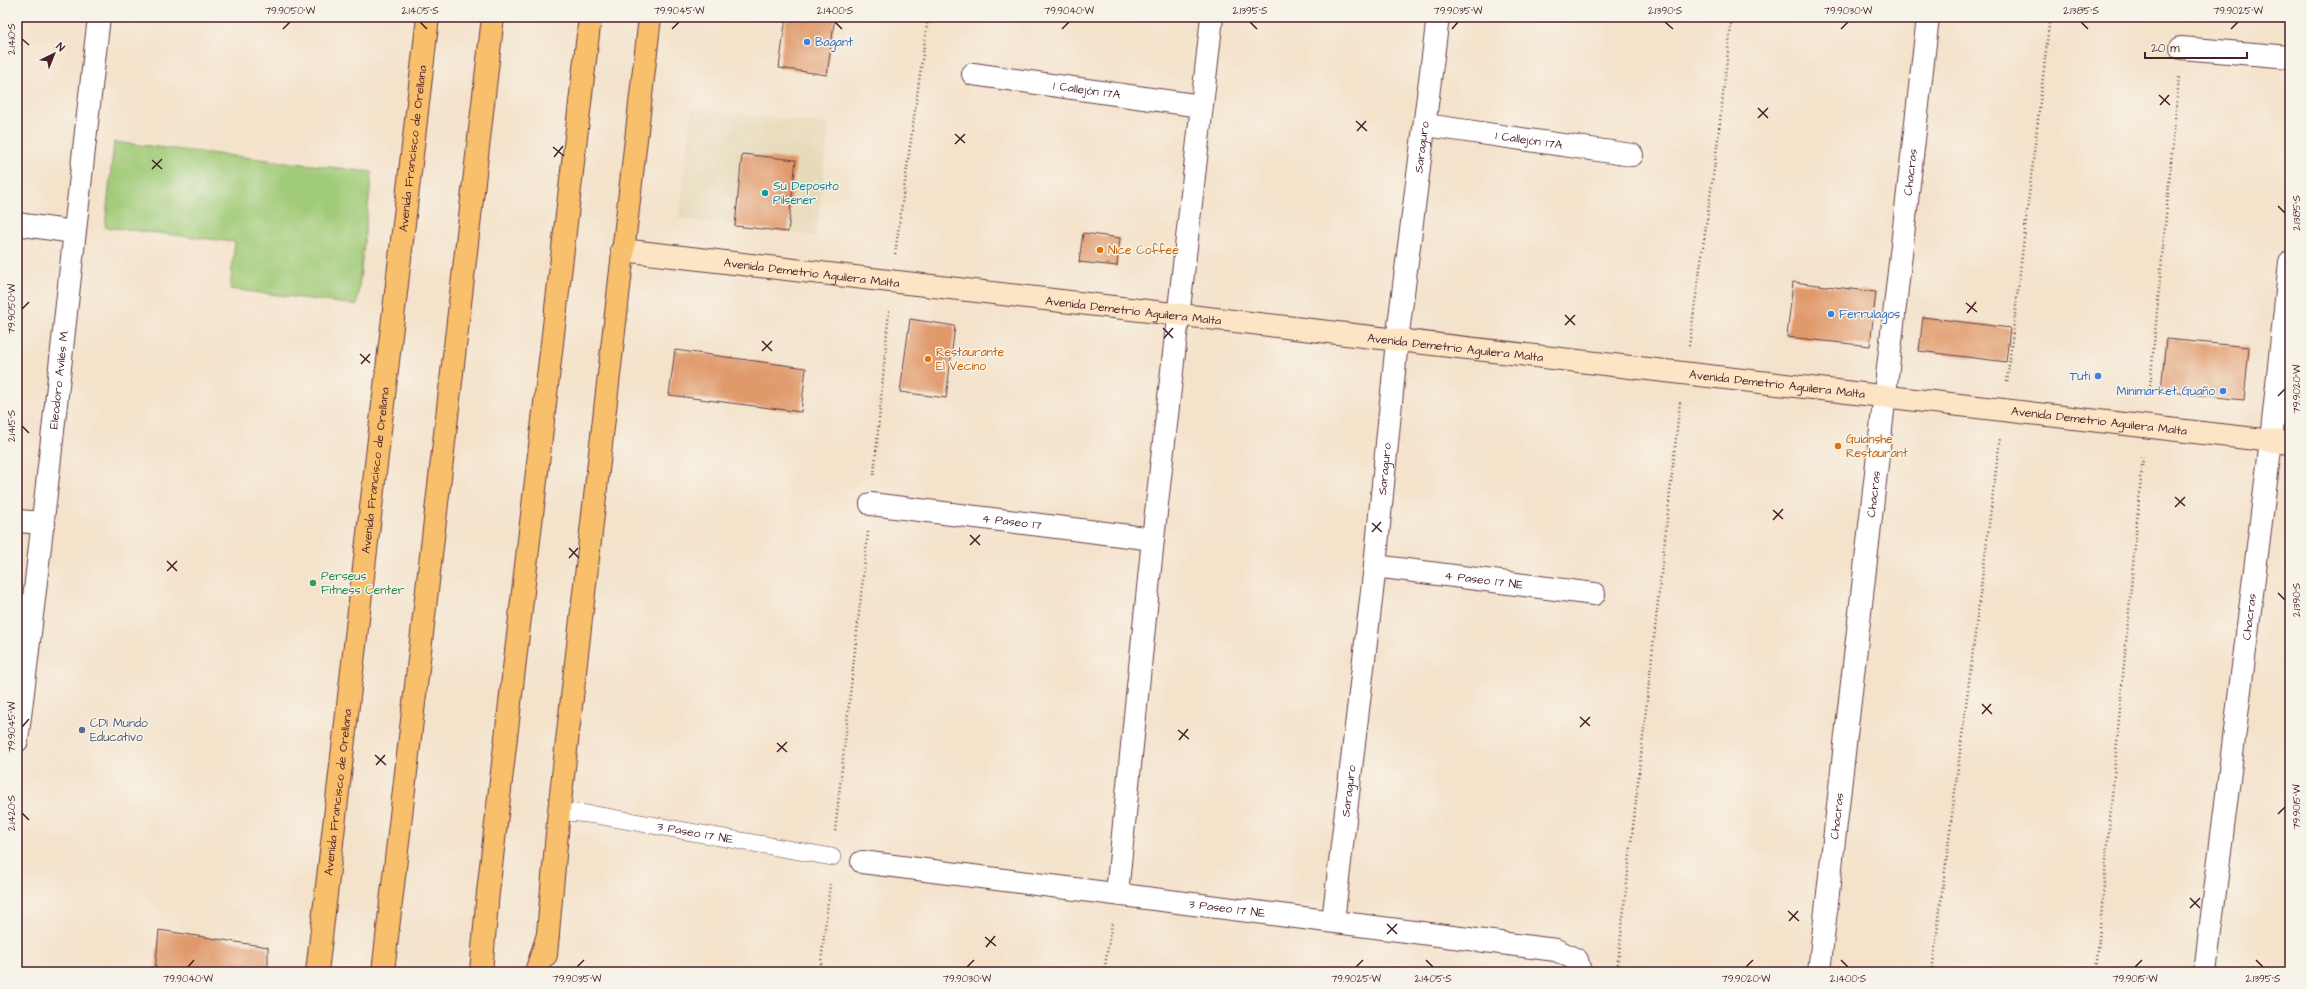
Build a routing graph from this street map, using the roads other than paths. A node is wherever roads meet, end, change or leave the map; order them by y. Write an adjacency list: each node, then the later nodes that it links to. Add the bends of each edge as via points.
1 (99, 17): 16 (street, Eleodoro Avilés M.)
2 (428, 17): 36 (main road, Avenida Francisco de Orellana)
3 (493, 17): 37 (main road)
4 (590, 17): 38 (main road)
5 (650, 17): 17 (main road)
6 (1212, 17): 12 (street)
7 (1438, 17): 13 (street, Saraguro)
8 (1928, 17): 21 (street, Chacras)
9 (2182, 48): 10 (street)
10 (2290, 58)
11 (973, 74): 12 (street, 1 Callejón 17A)
12 (1201, 106): 19 (street)
13 (1426, 125): 14 (street, 1 Callejón 17A); 20 (street, Saraguro)
14 (1632, 155)
15 (17, 224): 16 (street)
16 (74, 232): 25 (street, Eleodoro Avilés M.)
17 (622, 250): 19 (street, Avenida Demetrio Aguilera Malta); 30 (main road)
18 (2290, 262): 22 (street, Chacras)
19 (1178, 317): 20 (street, Avenida Demetrio Aguilera Malta); 26 (street)
20 (1397, 341): 21 (street, Avenida Demetrio Aguilera Malta); 27 (street, Saraguro)
21 (1884, 397): 22 (street, Avenida Demetrio Aguilera Malta); 42 (street, Chacras)
22 (2280, 442): 43 (street, Chacras)
23 (871, 504): 26 (street, 4 Paseo 17)
24 (17, 521): 25 (street)
25 (44, 523): 29 (street, Eleodoro Avilés M.)
26 (1153, 538): 33 (street)
27 (1375, 566): 28 (street, 4 Paseo 17 NE); 34 (street, Saraguro)
28 (1594, 594)
29 (17, 741)
30 (558, 812): 31 (lane, 3 Paseo 17 NE, via 596,815); 35 (main road)
31 (832, 857)
32 (862, 862): 33 (street, 3 Paseo 17 NE)
33 (1117, 893): 34 (street, 3 Paseo 17 NE)
34 (1333, 921): 41 (street, 3 Paseo 17 NE, via 1556,950 1577,960)
35 (548, 935): 39 (main road); 40 (main road)
36 (317, 972)
37 (382, 972)
38 (481, 972)
39 (536, 972)
40 (545, 972)
41 (1580, 972)
42 (1819, 972)
43 (2205, 972)

